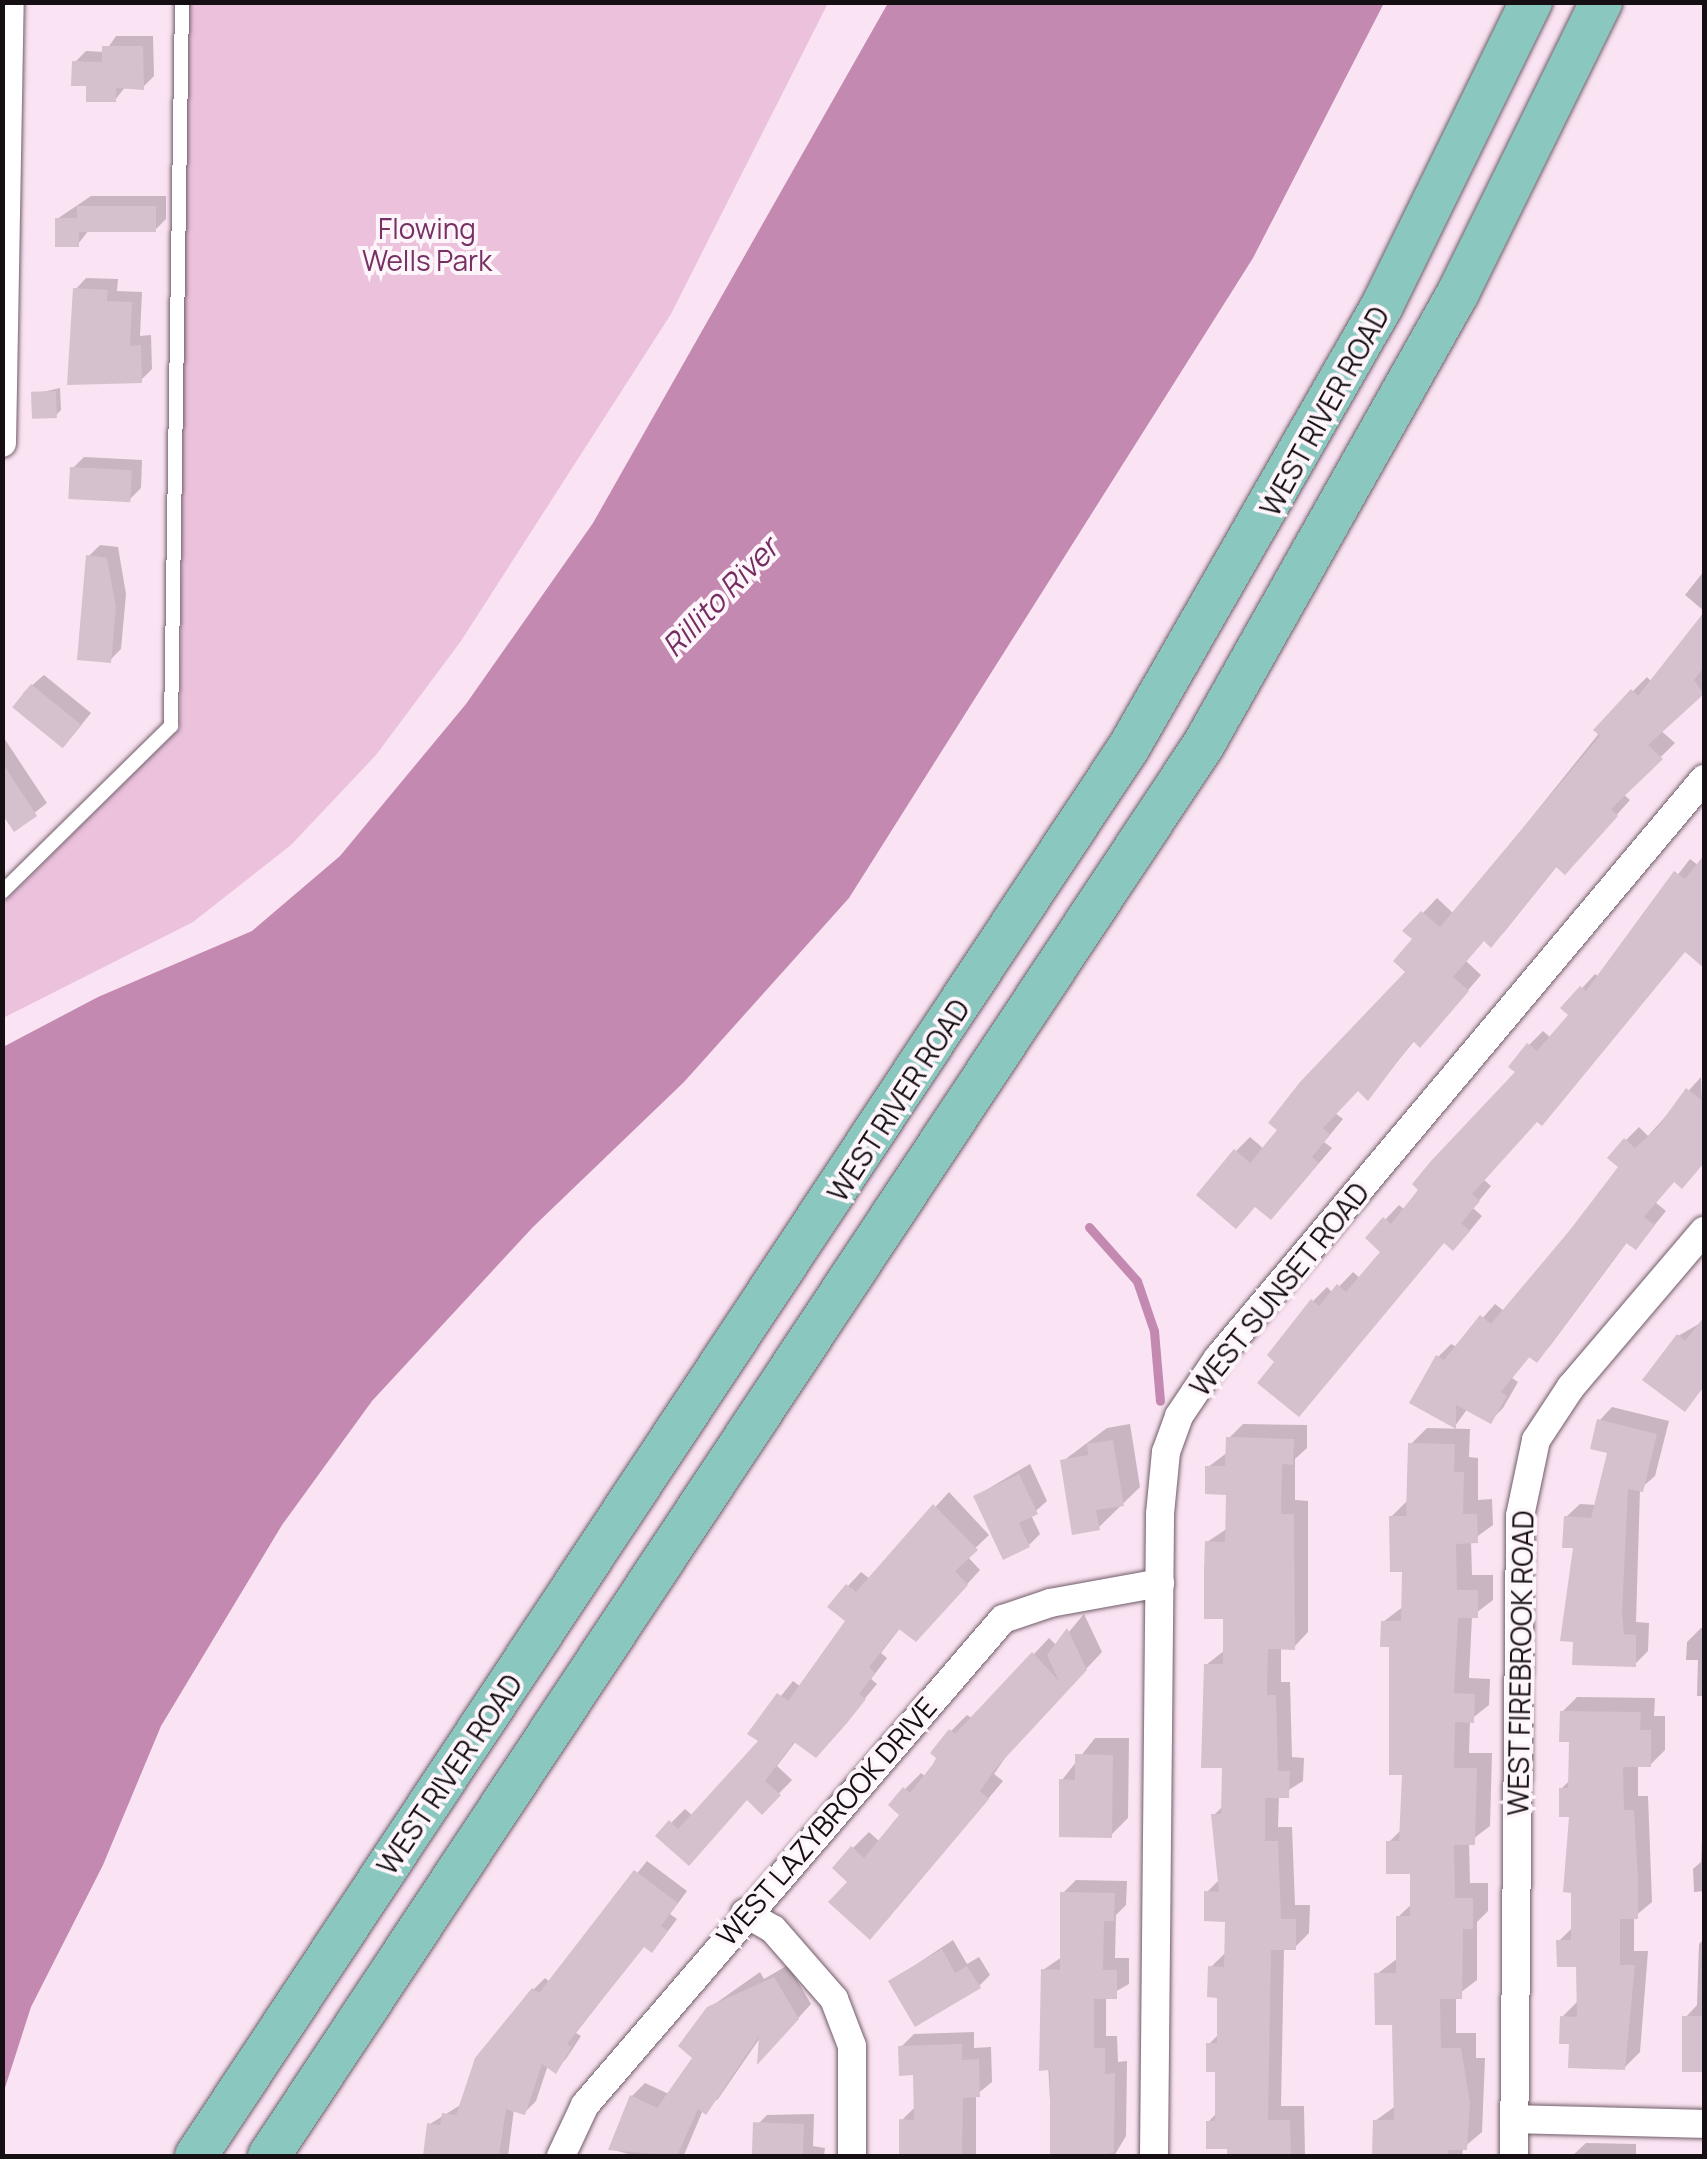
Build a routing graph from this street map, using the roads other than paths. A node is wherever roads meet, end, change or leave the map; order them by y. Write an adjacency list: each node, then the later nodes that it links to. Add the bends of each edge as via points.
1 (10, 2): 5 (street)
2 (182, 2): 7 (lane, via 171,726)
3 (1531, 2): 9 (main road, WEST RIVER ROAD, via 1382,306 1246,553 1130,747)
4 (1601, 2): 10 (main road, WEST RIVER ROAD, via 1458,293 1204,744)
5 (2, 443)
6 (1704, 779): 11 (street, WEST SUNSET ROAD, via 1218,1358 1179,1416 1166,1452)
7 (2, 892)
8 (1704, 1231): 13 (street, WEST FIREBROOK ROAD, via 1571,1387 1536,1440 1520,1516)
9 (694, 1407): 10 (main road); 15 (main road, WEST RIVER ROAD)
10 (741, 1443): 16 (main road, WEST RIVER ROAD)
11 (1160, 1584): 12 (street, WEST LAZYBROOK DRIVE, via 1050,1603 1003,1620); 19 (street, WEST SUNSET ROAD)
12 (745, 1912): 17 (street, WEST LAZYBROOK DRIVE, via 586,2105); 18 (street, via 773,1929 834,1999 852,2046)
13 (1514, 2119): 14 (street); 20 (street, WEST FIREBROOK ROAD)
14 (1704, 2124)
15 (196, 2156)
16 (269, 2156)
17 (561, 2156)
18 (852, 2156)
19 (1154, 2156)
20 (1514, 2156)

